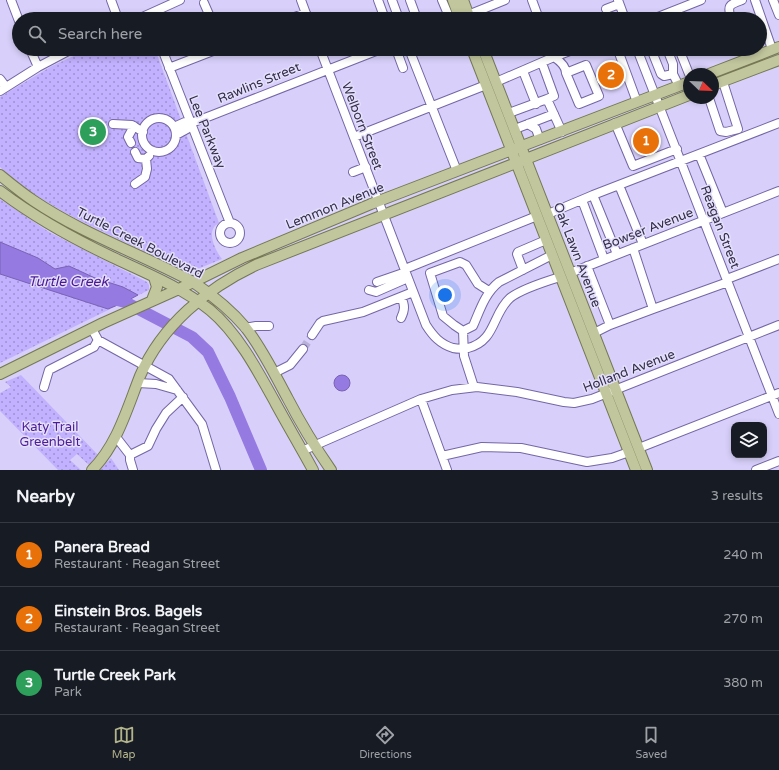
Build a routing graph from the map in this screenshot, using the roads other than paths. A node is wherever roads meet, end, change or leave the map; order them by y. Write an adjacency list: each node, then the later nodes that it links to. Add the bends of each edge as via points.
1 (11, 0): 20 (street)
2 (111, 0): 21 (street)
3 (180, 0): 22 (street)
4 (301, 0): 24 (street)
5 (378, 0): 25 (street)
6 (392, 0): 26 (street)
7 (410, 0): 27 (street)
8 (442, 0): 28 (street)
9 (452, 0): 29 (main road)
10 (463, 0): 30 (main road)
11 (505, 0): 31 (street)
12 (532, 0): 32 (street)
13 (702, 0): 34 (street)
14 (742, 0): 35 (street, via 731,4)
15 (755, 0): 36 (street)
16 (773, 0): 37 (street)
17 (618, 2): 19 (street); 33 (street)
18 (204, 3): 23 (street)
19 (606, 9)
20 (16, 12)
21 (115, 12)
22 (158, 12)
23 (208, 12)
24 (306, 12)
25 (382, 12)
26 (396, 12)
27 (414, 12)
28 (455, 12)
29 (458, 12)
30 (462, 12)
31 (476, 12)
32 (536, 12)
33 (622, 12)
34 (677, 12)
35 (729, 12)
36 (760, 12)
37 (779, 15)
38 (767, 27): 39 (street)
39 (776, 48)
40 (33, 56): 59 (street)
41 (59, 56): 59 (street)
42 (165, 56): 60 (street, Lee Parkway)
43 (200, 56): 60 (street)
44 (322, 56): 64 (street, Welborn Street)
45 (363, 56): 64 (street, Rawlins Street)
46 (399, 56): 61 (street)
47 (412, 56): 81 (street)
48 (476, 56): 71 (main road, Oak Lawn Avenue)
49 (485, 56): 71 (main road, Oak Lawn Avenue)
50 (620, 56): 78 (street)
51 (640, 56): 75 (street, Reagan Street)
52 (654, 56): 67 (street, via 661,74)
53 (670, 56): 67 (street)
54 (682, 56): 62 (street)
55 (743, 56): 63 (main road)
56 (554, 57): 58 (street); 66 (street, via 561,62)
57 (779, 60): 69 (main road)
58 (542, 63): 65 (street); 77 (street, via 554,96)
59 (38, 67): 74 (street)
60 (169, 68): 86 (street, Lee Parkway)
61 (403, 68)
62 (687, 68)
63 (719, 69)
64 (327, 70): 86 (street, Rawlins Street); 95 (street, Welborn Street)
65 (523, 71): 71 (street); 79 (street)
66 (566, 73): 66 (street, via 579,104 599,96 586,65)
67 (673, 74): 73 (street)
68 (0, 79): 74 (street)
69 (723, 82): 70 (main road); 80 (street, via 738,129 720,131)
70 (719, 83)
71 (491, 84): 81 (street); 83 (main road, Oak Lawn Avenue); 98 (main road, Oak Lawn Avenue)
72 (683, 84): 73 (main road, Lemmon Avenue)
73 (678, 86): 75 (main road, Lemmon Avenue)
74 (3, 89)
75 (656, 95): 78 (main road, Lemmon Avenue); 82 (street, Reagan Street)
76 (683, 97): 82 (main road, Lemmon Avenue)
77 (547, 99): 79 (street); 84 (street)
78 (638, 102): 94 (main road, Lemmon Avenue)
79 (536, 104): 83 (street)
80 (711, 104)
81 (432, 106): 95 (street); 108 (street)
82 (660, 106): 89 (main road, Lemmon Avenue); 99 (street, Reagan Street)
83 (508, 113): 91 (main road, Oak Lawn Avenue)
84 (554, 114): 88 (street); 94 (street)
85 (779, 122): 102 (street)
86 (191, 123): 92 (street, Rawlins Street, via 185,122); 123 (street, Lee Parkway)
87 (113, 124): 90 (street)
88 (528, 124): 91 (street); 96 (street, via 536,130)
89 (615, 124): 99 (street, via 633,166); 103 (main road, Lemmon Avenue)
90 (134, 126): 93 (street); 97 (street, via 128,137)
91 (515, 129): 98 (main road, Oak Lawn Avenue)
92 (175, 131): 93 (street, via 168,121 156,119 146,125); 100 (street, via 174,143 169,149)
93 (143, 132): 100 (street, via 144,144)
94 (562, 132): 96 (main road, Lemmon Avenue)
95 (354, 137): 107 (street, Welborn Street)
96 (540, 140): 98 (main road, Lemmon Avenue)
97 (131, 143)
98 (517, 149): 103 (main road, Oak Lawn Avenue); 106 (main road, Oak Lawn Avenue); 108 (main road, Lemmon Avenue)
99 (677, 149): 105 (street, Reagan Street)
100 (153, 151): 104 (street)
101 (135, 152): 104 (street, via 138,158)
102 (699, 154): 105 (street); 118 (street)
103 (526, 158): 106 (main road, Lemmon Avenue); 120 (main road, Oak Lawn Avenue)
104 (146, 159): 111 (street, via 147,169 144,177)
105 (682, 161): 115 (street); 122 (street, Reagan Street)
106 (516, 162): 119 (main road, Lemmon Avenue); 121 (main road, Oak Lawn Avenue)
107 (366, 167): 109 (street); 117 (street, Welborn Street)
108 (457, 171): 117 (main road, Lemmon Avenue)
109 (353, 172)
110 (0, 175): 140 (main road, Turtle Creek Boulevard, via 55,214)
111 (135, 184)
112 (621, 190): 125 (street)
113 (0, 191): 137 (main road, Turtle Creek Boulevard, via 76,238)
114 (779, 191): 118 (street, Bowser Avenue)
115 (593, 196): 116 (street); 127 (street)
116 (582, 200): 120 (street); 129 (street)
117 (379, 202): 119 (street, Welborn Street); 140 (main road, Lemmon Avenue, via 242,258)
118 (723, 213): 122 (street, Bowser Avenue)
119 (384, 214): 134 (street, Welborn Street); 145 (main road, Lemmon Avenue, via 256,265 224,281)
120 (548, 214): 136 (main road, Oak Lawn Avenue)
121 (536, 216): 124 (main road, Oak Lawn Avenue); 131 (street)
122 (704, 220): 125 (street, Bowser Avenue); 139 (street, Reagan Street)
123 (230, 223)
124 (546, 240): 128 (main road, Oak Lawn Avenue); 133 (street, via 518,252)
125 (643, 244): 126 (street, Bowser Avenue)
126 (633, 248): 127 (street, Bowser Avenue); 150 (street)
127 (617, 254): 129 (street, Bowser Avenue)
128 (552, 255): 133 (street); 138 (main road, Oak Lawn Avenue)
129 (604, 259): 132 (street, Bowser Avenue)
130 (779, 259): 139 (street)
131 (425, 261): 134 (street); 135 (street)
132 (587, 266): 136 (street, Bowser Avenue); 152 (street)
133 (523, 270): 144 (street, via 499,282)
134 (406, 273): 141 (street); 143 (street, via 376,292); 146 (street, Welborn Street)
135 (430, 273): 144 (street, via 460,262 466,265 478,284); 157 (street, via 443,316)
136 (570, 273): 138 (main road); 158 (main road, Oak Lawn Avenue)
137 (154, 277): 142 (main road, Turtle Creek Boulevard); 147 (main road)
138 (560, 277): 163 (street, via 510,298 487,336 477,345); 173 (main road, Oak Lawn Avenue)
139 (728, 280): 150 (street); 160 (street, Reagan Street)
140 (193, 282): 142 (main road, Lemmon Avenue); 145 (main road, Turtle Creek Boulevard)
141 (377, 282)
142 (179, 288): 147 (main road, Lemmon Avenue); 149 (main road, Turtle Creek Boulevard)
143 (369, 290)
144 (489, 291): 157 (street, via 473,326)
145 (209, 292): 149 (main road, Lemmon Avenue); 155 (main road, Turtle Creek Boulevard)
146 (413, 292): 148 (street); 163 (street, Welborn Street, via 426,325 435,338 447,346)
147 (156, 297): 156 (main road, Lemmon Avenue)
148 (401, 297): 151 (street, via 404,304); 159 (street, via 363,312 323,321)
149 (198, 301): 164 (main road, Lemmon Avenue, via 165,335); 167 (main road, Turtle Creek Boulevard, via 216,315 246,352)
150 (654, 309): 152 (street)
151 (401, 318)
152 (610, 325): 158 (street)
153 (269, 326): 155 (street)
154 (779, 326): 160 (street, Holland Avenue)
155 (245, 328): 165 (main road, Turtle Creek Boulevard)
156 (92, 329): 161 (street); 166 (main road, Lemmon Avenue)
157 (463, 330): 163 (street)
158 (594, 333): 172 (main road, Oak Lawn Avenue)
159 (312, 335)
160 (750, 337): 172 (street, Holland Avenue); 174 (street, Reagan Street)
161 (98, 340): 164 (street); 169 (street, via 94,347 49,370)
162 (303, 349): 165 (street, via 290,365)
163 (463, 349): 170 (street)
164 (146, 364): 168 (main road, Lemmon Avenue); 171 (street, via 169,379)
165 (274, 373): 167 (main road); 179 (main road, Turtle Creek Boulevard)
166 (0, 374)
167 (262, 380): 181 (main road, Turtle Creek Boulevard)
168 (138, 383): 171 (street, via 156,384); 178 (main road, Lemmon Avenue)
169 (44, 387)
170 (474, 387): 173 (street, Holland Avenue, via 517,392 564,402 582,401); 176 (street, Holland Avenue)
171 (177, 390): 175 (street)
172 (616, 390): 173 (street, Holland Avenue); 180 (main road, Oak Lawn Avenue)
173 (606, 394): 182 (main road, Oak Lawn Avenue)
174 (776, 394): 177 (street, Reagan Street); 180 (street)
175 (182, 397): 183 (street, via 166,413 148,446); 188 (street, via 202,424)
176 (421, 399): 179 (street, Holland Avenue); 184 (street)
177 (779, 414)
178 (116, 437): 183 (street); 186 (main road, Lemmon Avenue)
179 (314, 446): 181 (street, Holland Avenue); 190 (main road, Turtle Creek Boulevard)
180 (639, 448): 193 (main road, Oak Lawn Avenue)
181 (302, 451): 189 (main road, Turtle Creek Boulevard)
182 (628, 452): 184 (street, via 612,458 587,462 521,448 482,447); 192 (main road, Oak Lawn Avenue)
183 (130, 455): 187 (street)
184 (442, 456): 191 (street)
185 (779, 461): 194 (street)
186 (92, 470)
187 (133, 470)
188 (216, 470)
189 (313, 470)
190 (331, 470)
191 (448, 470)
192 (636, 470)
193 (647, 470)
194 (756, 470)

